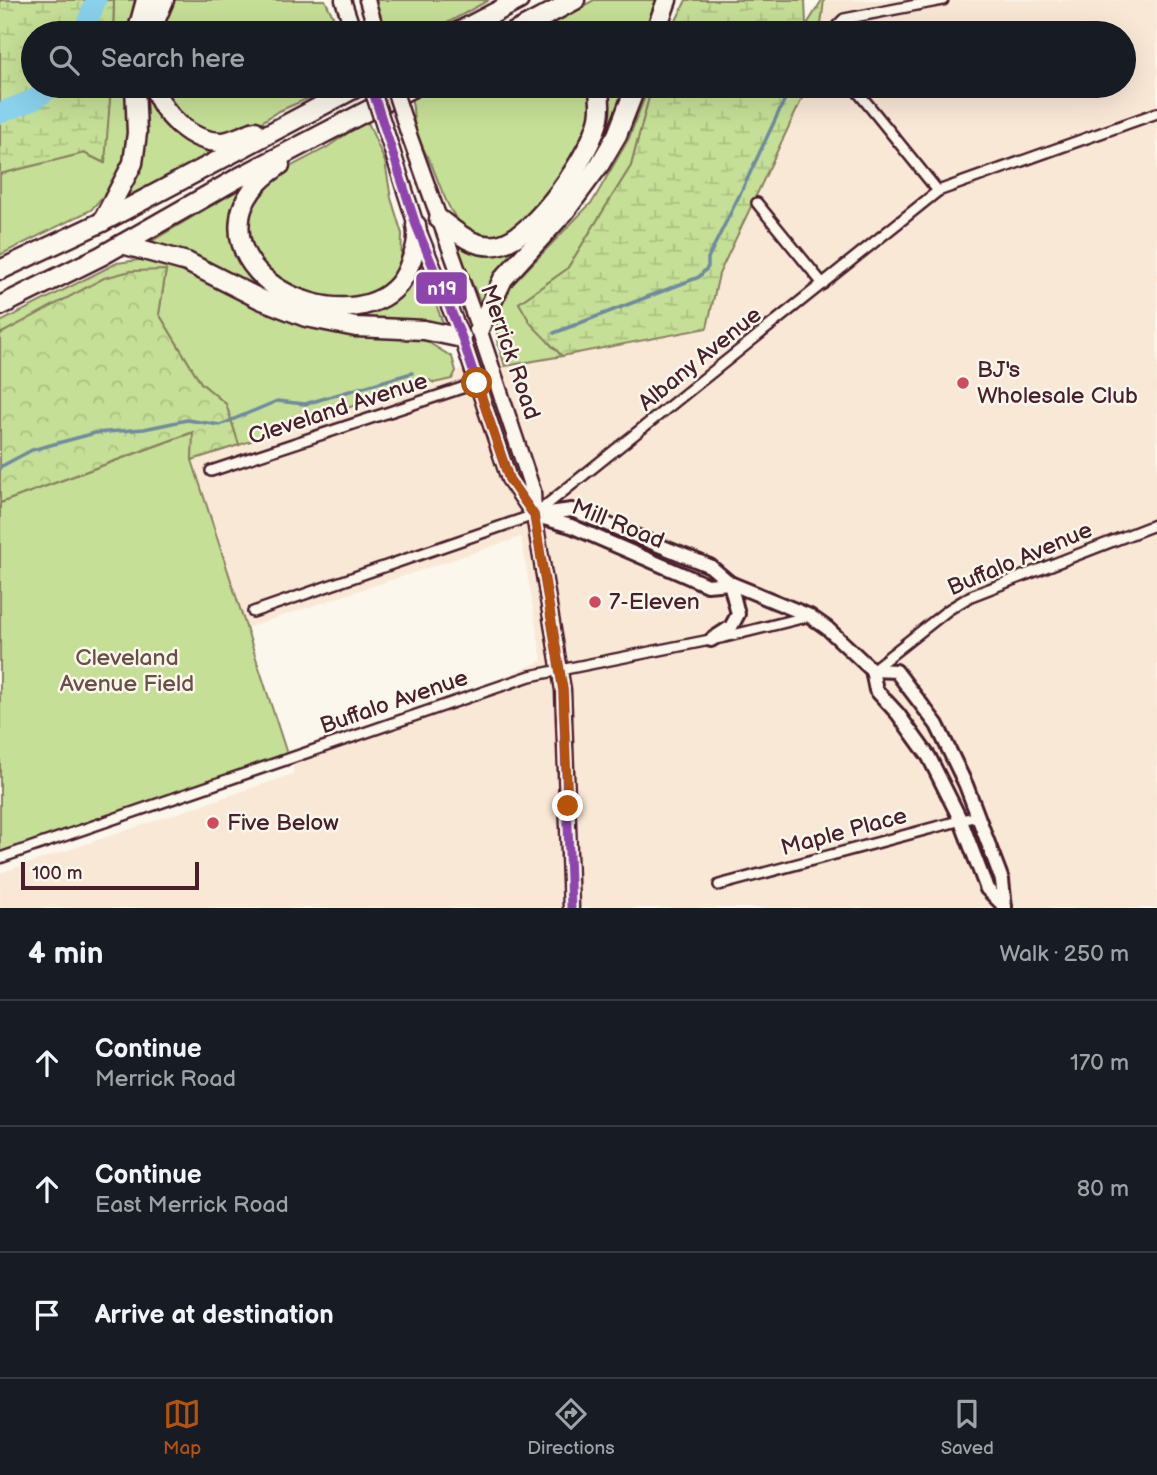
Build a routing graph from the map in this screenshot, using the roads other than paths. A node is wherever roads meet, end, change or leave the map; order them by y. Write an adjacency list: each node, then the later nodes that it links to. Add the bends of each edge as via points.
1 (146, 0): 10 (highway)
2 (164, 0): 11 (highway)
3 (343, 0): 12 (main road)
4 (367, 0): 13 (main road)
5 (500, 0): 14 (highway)
6 (519, 0): 15 (highway)
7 (575, 0): 16 (highway)
8 (667, 0): 17 (highway)
9 (943, 0): 18 (street)
10 (140, 21)
11 (156, 21)
12 (350, 21)
13 (374, 21)
14 (473, 21)
15 (478, 21)
16 (536, 21)
17 (659, 21)
18 (842, 21)
19 (136, 98): 34 (highway, via 133,163)
20 (159, 98): 29 (highway, via 177,124 197,136 223,142)
21 (336, 98): 29 (highway)
22 (375, 98): 35 (main road, Merrick Road, bridge)
23 (392, 98): 30 (highway)
24 (397, 98): 33 (main road, Merrick Road, bridge)
25 (601, 98): 33 (highway, via 593,136 576,168 540,215 515,238 482,245 470,242)
26 (631, 98): 40 (highway, via 600,164 566,210 503,279)
27 (863, 98): 31 (street)
28 (1157, 113): 31 (street, Albany Avenue)
29 (302, 116): 34 (highway)
30 (315, 138): 35 (highway, via 258,182 241,212 245,256 266,282 311,301 352,308 372,303 397,287 408,271 418,240); 36 (highway)
31 (938, 191): 38 (street, Albany Avenue)
32 (757, 203): 38 (street)
33 (439, 219): 40 (main road, Merrick Road)
34 (102, 222): 37 (highway)
35 (416, 225): 41 (main road, Merrick Road)
36 (122, 244): 39 (highway); 41 (highway, via 187,262 306,317)
37 (0, 270)
38 (824, 284): 44 (street, Albany Avenue)
39 (0, 306)
40 (479, 329): 44 (main road, Merrick Road, via 533,491)
41 (462, 338): 42 (main road, Merrick Road)
42 (477, 383): 43 (street, Cleveland Avenue); 44 (main road, Merrick Road, via 509,479)
43 (211, 471)
44 (534, 515): 46 (main road, Mill Road, via 572,526 707,585); 46 (main road, Mill Road, via 572,510 710,566); 47 (street, Albany Avenue); 51 (main road, Merrick Road)
45 (1157, 524): 50 (street, Buffalo Avenue, via 971,596)
46 (730, 583): 48 (main road, Mill Road); 49 (main road, via 738,614 731,627)
47 (253, 612)
48 (810, 616): 49 (street, Buffalo Avenue); 50 (main road, Mill Road)
49 (711, 640): 51 (street, Buffalo Avenue)
50 (872, 670): 52 (main road, Mill Road, via 896,671 937,725); 53 (main road, Mill Road, via 876,690 929,757)
51 (560, 671): 54 (street, Buffalo Avenue, via 530,676); 56 (main road, Merrick Road)
52 (978, 816): 53 (street, Maple Place); 57 (main road, Mill Road, via 1002,880)
53 (961, 821): 55 (street, Maple Place); 57 (main road, Mill Road, via 987,889)
54 (0, 858)
55 (719, 885)
56 (571, 908)
57 (1005, 908)

